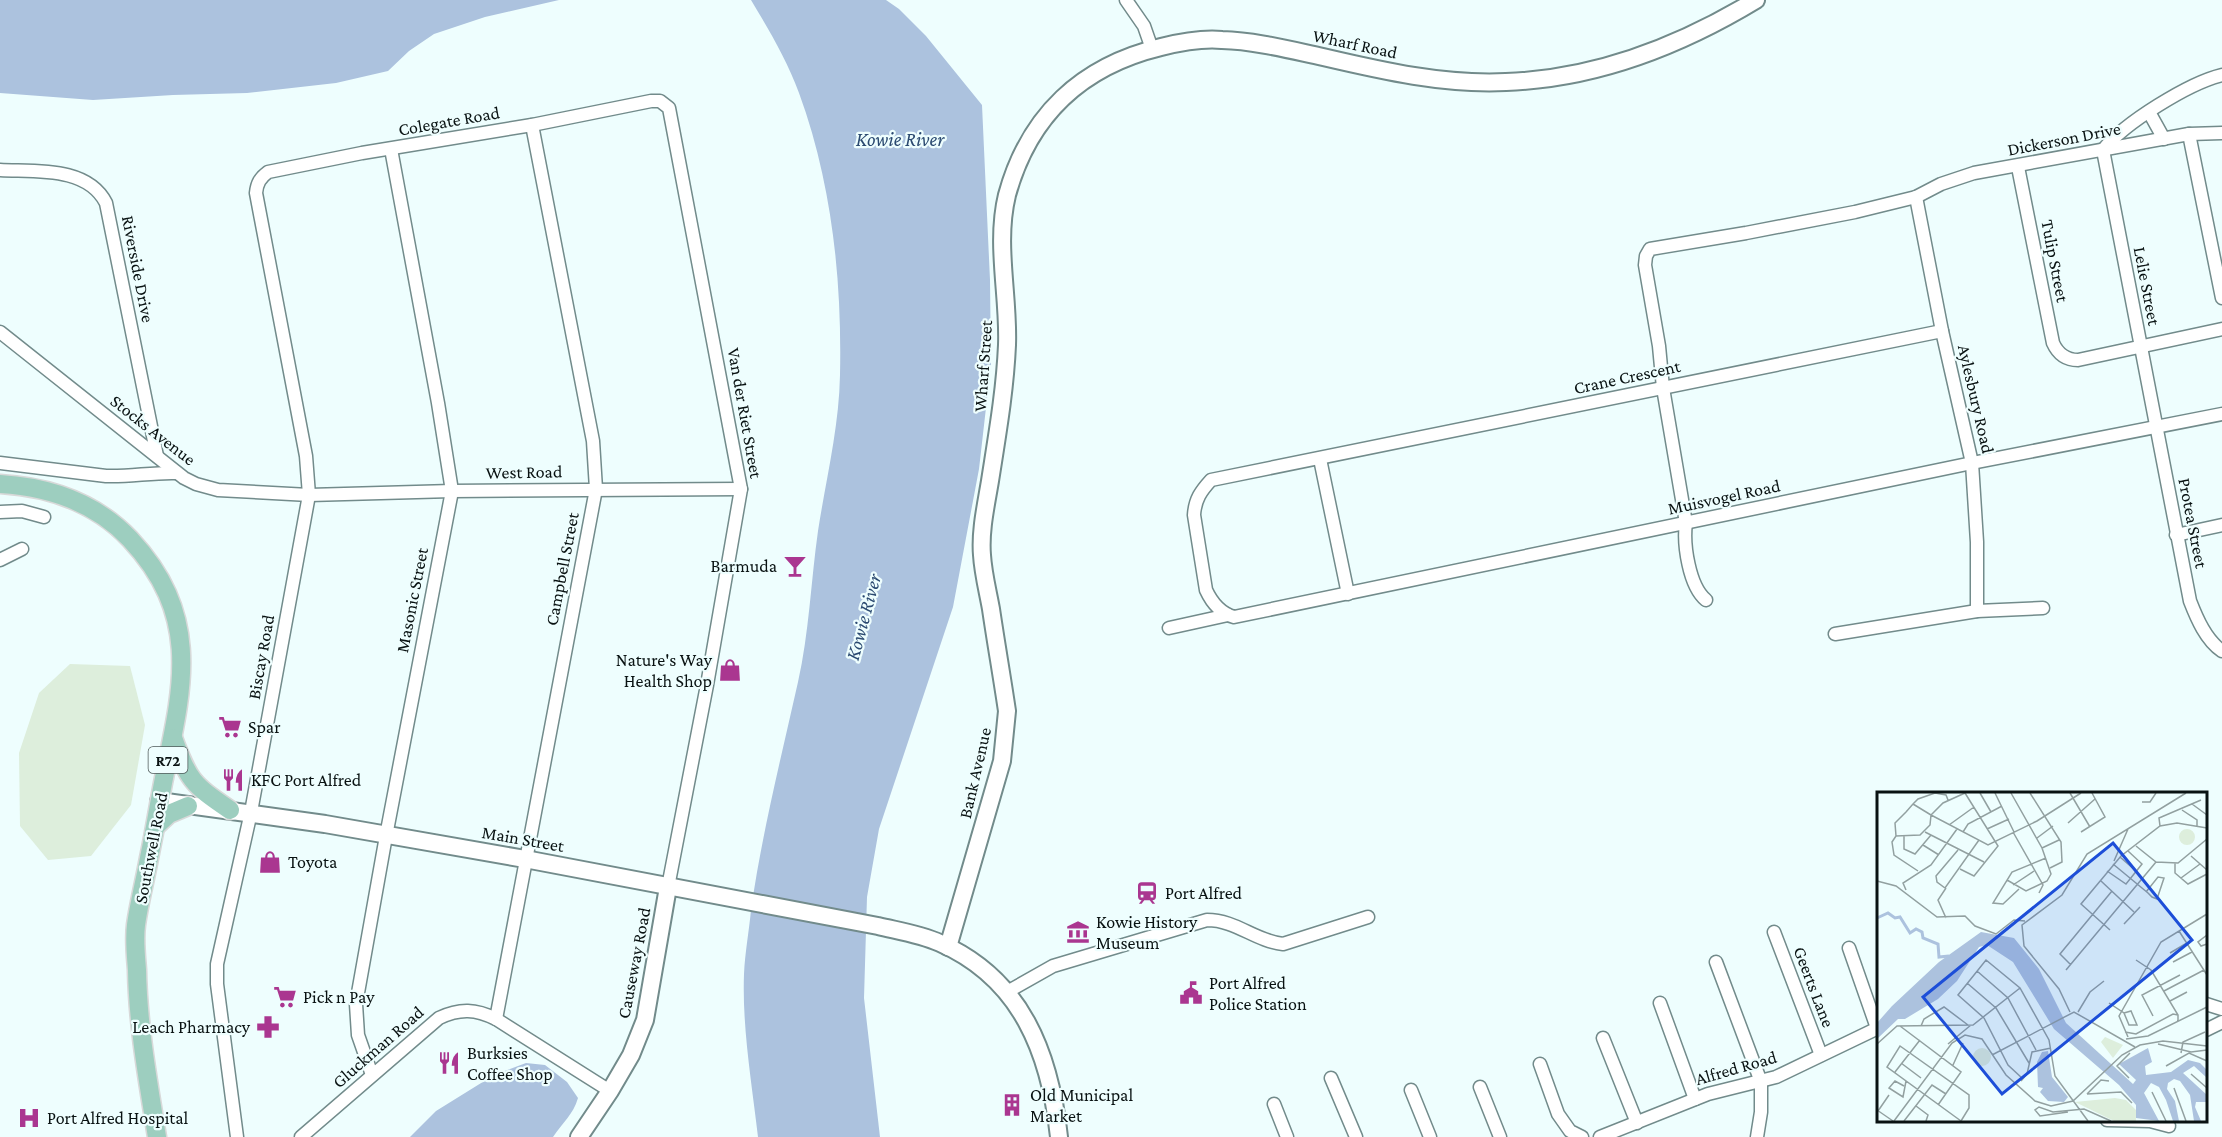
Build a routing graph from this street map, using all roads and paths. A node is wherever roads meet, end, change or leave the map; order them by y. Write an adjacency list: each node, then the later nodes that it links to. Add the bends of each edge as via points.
1 (1126, 0): 3 (street, via 1144,26)
2 (1756, 0): 3 (street, Wharf Road, via 1711,26 1644,55 1583,71 1509,82 1433,79 1227,40 1197,40)
3 (1152, 49): 17 (street, Wharf Road, via 1112,63 1070,90 1031,139)
4 (2222, 75): 6 (street)
5 (651, 101): 7 (street, Colegate Road); 33 (street, Van der Riet Street, via 666,104 672,117)
6 (2149, 112): 10 (street); 12 (street)
7 (532, 125): 11 (street, Colegate Road); 32 (street, Campbell Street, via 593,441)
8 (2222, 133): 9 (street, Dickerson Drive)
9 (2189, 134): 10 (street, Dickerson Drive); 18 (street)
10 (2164, 139): 12 (street, Dickerson Drive)
11 (391, 149): 15 (street, Colegate Road, via 275,170 262,176); 34 (street, Masonic Street)
12 (2103, 150): 13 (street, Dickerson Drive); 22 (street, Lelie Street)
13 (2018, 167): 16 (street, Dickerson Drive, via 1974,173); 22 (street, Tulip Street, via 2053,343 2065,358 2078,360)
14 (0, 170): 26 (street, Riverside Drive, via 70,176 103,197)
15 (257, 184): 35 (street, Biscay Road, via 306,456)
16 (1916, 197): 20 (street, Aylesbury Road); 23 (street, Dickerson Drive, via 1767,230 1655,247 1647,252 1645,265)
17 (1006, 200): 40 (street, Wharf Street, via 1006,362)
18 (2222, 298)
19 (2222, 329): 22 (street)
20 (1942, 331): 23 (street, Crane Crescent); 29 (street, Aylesbury Road)
21 (0, 332): 26 (street, Stocks Avenue)
22 (2140, 346): 25 (street, Lelie Street)
23 (1663, 388): 27 (street, Crane Crescent); 38 (street)
24 (2222, 414): 25 (street, Muisvogel Road)
25 (2157, 428): 29 (street, Muisvogel Road); 41 (street, Protea Street)
26 (157, 456): 30 (street, Stocks Avenue)
27 (1320, 459): 44 (street); 48 (street, Crane Crescent, via 1211,480 1198,496 1194,514 1203,579 1210,599)
28 (0, 463): 30 (street, via 106,476)
29 (1972, 463): 38 (street, Muisvogel Road); 47 (street, Aylesbury Road)
30 (177, 473): 35 (street, Stocks Avenue, via 218,490)
31 (0, 484): 52 (main road, Southwell Road / R72, via 37,488 81,502 113,523 156,571 171,603 182,650 182,681)
32 (596, 489): 33 (street, West Road); 34 (street, West Road); 59 (street, Campbell Street)
33 (741, 489): 60 (street, Van der Riet Street)
34 (452, 491): 35 (street, West Road); 58 (street, Masonic Street)
35 (309, 495): 56 (street, Biscay Road)
36 (0, 512): 37 (street, via 22,510)
37 (44, 517)
38 (1686, 523): 44 (street, Muisvogel Road); 45 (street, via 1684,539 1696,591)
39 (2222, 525): 41 (street)
40 (983, 534): 63 (street, Bank Avenue, via 981,554 1007,724 1002,761)
41 (2176, 535): 51 (street, Protea Street, via 2190,601 2204,629)
42 (22, 549): 43 (street)
43 (0, 560)
44 (1348, 594): 48 (street, Muisvogel Road)
45 (1706, 600)
46 (2043, 608): 47 (street)
47 (1977, 611): 50 (street)
48 (1231, 616): 49 (street, Muisvogel Road)
49 (1169, 628)
50 (1835, 634)
51 (2222, 651)
52 (172, 738): 53 (main road, Southwell Road / R72); 55 (main road, via 190,779)
53 (159, 801): 54 (street, Main Street); 57 (main road, Southwell Road / R72)
54 (188, 806): 55 (street, Main Street); 57 (main road, via 169,814)
55 (230, 810): 56 (street, Main Street)
56 (251, 812): 58 (street, Main Street); 92 (street, Biscay Road, via 217,964)
57 (156, 826): 91 (main road, Southwell Road / R72, via 136,945 140,1026)
58 (386, 836): 59 (street, Main Street); 77 (street, Masonic Street, via 356,1004 358,1035)
59 (525, 859): 60 (street, Main Street); 70 (street, Campbell Street)
60 (668, 887): 63 (street, Main Street, via 878,926); 85 (street, Causeway Road, via 645,1020)
61 (1368, 917): 66 (street, via 1283,944 1269,942 1220,920 1207,920 1053,966)
62 (1774, 932): 76 (street, Geerts Lane)
63 (948, 947): 66 (street, Main Street, via 979,966)
64 (1849, 948): 72 (street)
65 (1716, 962): 82 (street)
66 (1007, 992): 95 (street, Main Street, via 1025,1016 1043,1054)
67 (1660, 1003): 86 (street)
68 (2207, 1005): 69 (street)
69 (2222, 1009)
70 (496, 1019): 78 (street, Gluckman Road, via 473,1010 451,1012); 85 (street, Gluckman Road)
71 (2222, 1022): 74 (street)
72 (1877, 1025)
73 (1877, 1028): 76 (street, Alfred Road)
74 (2207, 1029)
75 (1603, 1038): 89 (street)
76 (1821, 1055): 82 (street, Alfred Road)
77 (366, 1057): 78 (street); 80 (street, Masonic Street)
78 (389, 1061): 80 (street, Gluckman Road)
79 (1540, 1064): 100 (street, via 1558,1114 1570,1131)
80 (372, 1075): 93 (street, Gluckman Road)
81 (1331, 1078): 97 (street)
82 (1761, 1082): 86 (street, Alfred Road); 102 (street)
83 (1480, 1087): 99 (street)
84 (1411, 1090): 98 (street)
85 (610, 1091): 94 (street, Causeway Road)
86 (1695, 1099): 89 (street, Alfred Road)
87 (1274, 1104): 96 (street)
88 (2153, 1122): 90 (street)
89 (1636, 1124): 101 (street, Alfred Road)
90 (2169, 1128)
91 (157, 1137)
92 (237, 1137)
93 (301, 1137)
94 (579, 1137)
95 (1059, 1137)
96 (1287, 1137)
97 (1356, 1137)
98 (1430, 1137)
99 (1500, 1137)
100 (1582, 1137)
101 (1600, 1137)
102 (1757, 1137)

